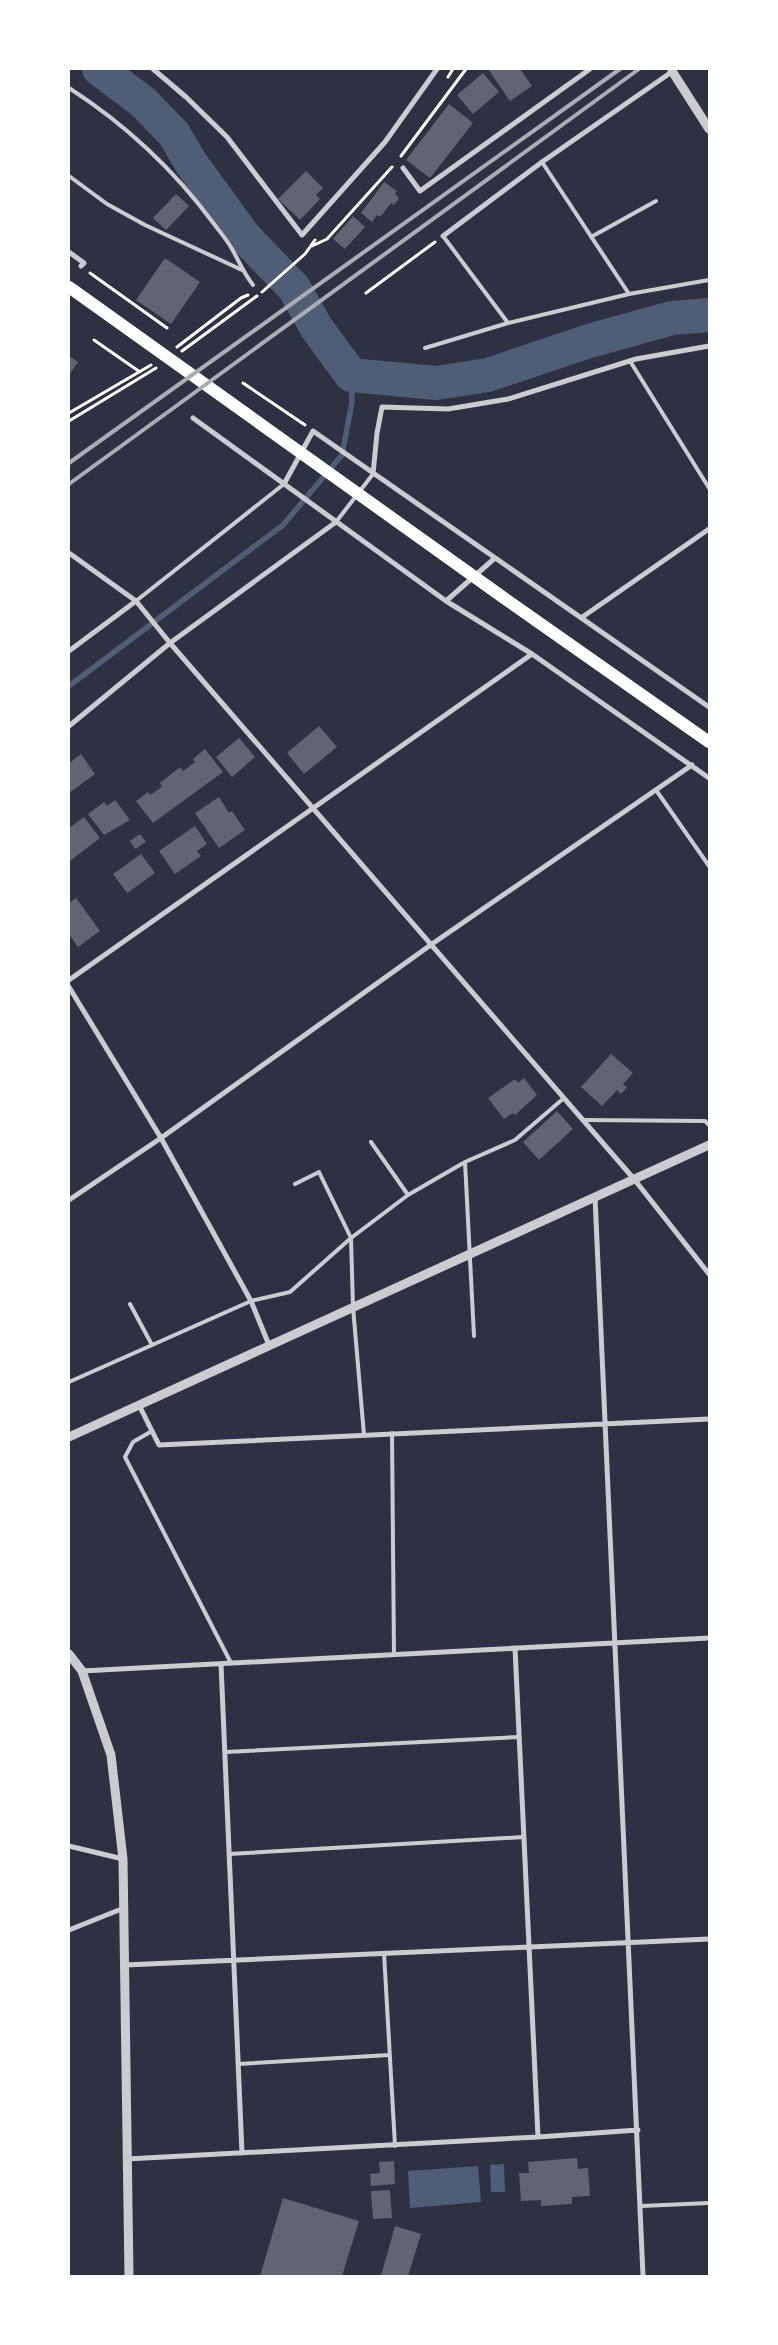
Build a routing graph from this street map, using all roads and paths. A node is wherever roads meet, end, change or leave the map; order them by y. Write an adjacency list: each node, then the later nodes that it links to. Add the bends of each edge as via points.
1 (153, 69): 2 (street, via 227,137 302,235 385,142)
2 (437, 69)
3 (590, 69): 8 (street, via 420,191)
4 (673, 69): 6 (street); 7 (street)
5 (69, 88): 16 (lane, via 116,121 174,175 232,249)
6 (709, 130)
7 (542, 162): 11 (street); 12 (lane)
8 (403, 168)
9 (69, 176): 16 (lane, via 107,204 138,221)
10 (656, 201): 12 (lane)
11 (443, 236): 21 (path); 23 (lane)
12 (592, 237): 22 (lane)
13 (312, 246): 20 (path)
14 (69, 252): 15 (street, via 84,263)
15 (81, 266): 24 (path)
16 (242, 270): 18 (lane)
17 (709, 280): 22 (lane)
18 (254, 286)
19 (69, 287): 50 (main road)
20 (266, 288)
21 (366, 293)
22 (629, 294): 23 (lane)
23 (508, 324): 27 (lane)
24 (167, 328)
25 (94, 340): 31 (path)
26 (709, 346): 28 (street)
27 (425, 348)
28 (630, 361): 35 (street, via 508,400 448,409 382,407); 37 (lane)
29 (148, 367): 30 (path)
30 (153, 370)
31 (140, 372)
32 (243, 383): 34 (path)
33 (193, 418): 36 (street)
34 (313, 431): 35 (street); 36 (street)
35 (373, 474): 38 (lane); 41 (street)
36 (284, 484): 38 (street); 43 (lane)
37 (709, 488)
38 (336, 522): 42 (street); 45 (street)
39 (709, 529): 44 (street)
40 (69, 553): 43 (street)
41 (494, 558): 42 (street); 44 (street)
42 (446, 602): 47 (street)
43 (137, 603): 45 (street); 46 (street)
44 (581, 618): 48 (street)
45 (170, 643): 49 (street); 54 (street)
46 (69, 651)
47 (532, 654): 51 (street); 54 (street)
48 (709, 707)
49 (69, 726)
50 (709, 742)
51 (692, 765): 52 (street); 53 (street)
52 (709, 778)
53 (656, 790): 55 (lane); 56 (street)
54 (312, 809): 56 (street); 57 (street)
55 (709, 866)
56 (432, 944): 59 (street); 62 (street)
57 (69, 980)
58 (69, 987): 62 (street)
59 (564, 1098): 60 (street); 65 (lane, via 515,1140)
60 (583, 1120): 61 (lane, via 705,1121); 66 (street)
61 (709, 1125)
62 (161, 1138): 70 (street); 74 (street)
63 (372, 1142): 68 (lane)
64 (709, 1145): 66 (street)
65 (465, 1162): 68 (lane); 72 (lane)
66 (634, 1179): 69 (street); 73 (street)
67 (295, 1184): 71 (lane, via 319,1172)
68 (408, 1196): 71 (lane)
69 (595, 1197): 72 (street); 83 (street)
70 (69, 1200)
71 (351, 1238): 74 (lane, via 290,1292); 76 (lane)
72 (470, 1254): 76 (street); 77 (lane)
73 (709, 1274)
74 (251, 1301): 78 (lane); 79 (street)
75 (130, 1304): 78 (lane)
76 (353, 1307): 79 (street); 86 (lane)
77 (474, 1336)
78 (152, 1345): 80 (lane)
79 (270, 1345): 81 (street)
80 (69, 1382)
81 (139, 1405): 84 (street); 87 (street)
82 (709, 1419): 83 (street)
83 (606, 1423): 85 (street); 89 (street)
84 (152, 1431): 86 (street, via 159,1445); 93 (lane, via 133,1442 125,1457)
85 (392, 1433): 86 (street); 92 (lane)
86 (364, 1434)
87 (69, 1437)
88 (709, 1638): 89 (street)
89 (615, 1643): 90 (street); 105 (street)
90 (515, 1648): 92 (street); 96 (street)
91 (69, 1654): 95 (street)
92 (394, 1654): 93 (street)
93 (231, 1663): 94 (street)
94 (221, 1664): 95 (street); 97 (street)
95 (82, 1671): 101 (street, via 111,1755)
96 (519, 1737): 97 (lane); 98 (street)
97 (226, 1752): 100 (street)
98 (524, 1837): 100 (lane); 106 (street)
99 (69, 1846): 101 (street)
100 (229, 1854): 108 (street)
101 (123, 1859): 102 (street)
102 (124, 1908): 103 (street); 109 (street)
103 (69, 1930)
104 (709, 1939): 105 (street)
105 (629, 1942): 106 (street); 112 (street)
106 (528, 1947): 107 (street); 113 (street)
107 (384, 1954): 108 (street); 110 (lane)
108 (234, 1960): 109 (street); 111 (street)
109 (125, 1965): 116 (street)
110 (390, 2055): 111 (lane); 114 (lane)
111 (238, 2064): 115 (street)
112 (638, 2130): 113 (street); 118 (street)
113 (538, 2138): 114 (street)
114 (395, 2146): 115 (street)
115 (242, 2153): 116 (street)
116 (127, 2159): 119 (street)
117 (709, 2203): 118 (lane)
118 (641, 2206): 120 (street)
119 (129, 2276)
120 (644, 2276)

